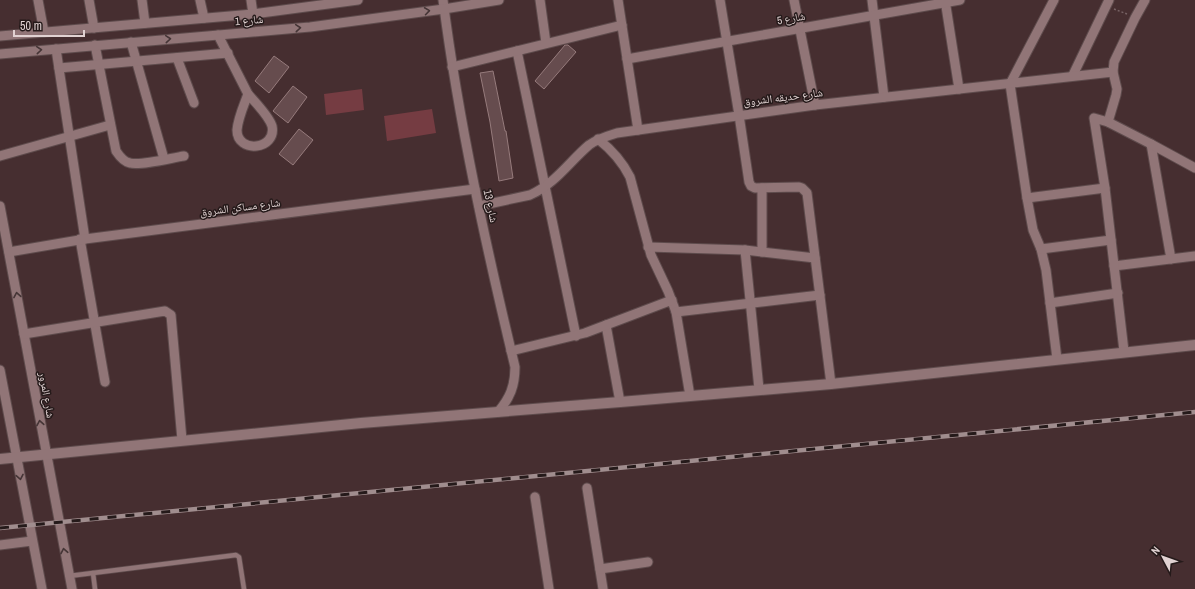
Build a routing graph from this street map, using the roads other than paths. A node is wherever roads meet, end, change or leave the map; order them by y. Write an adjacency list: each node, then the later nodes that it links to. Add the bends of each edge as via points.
1 (38, 0): 27 (street)
2 (89, 0): 25 (street)
3 (142, 0): 23 (street)
4 (200, 0): 22 (street)
5 (251, 0): 20 (street)
6 (358, 0): 18 (street, شارع 1)
7 (499, 0): 19 (street, شارع 1)
8 (540, 0): 32 (street)
9 (618, 0): 24 (street)
10 (720, 0): 31 (street)
11 (794, 0): 26 (street)
12 (872, 0): 21 (street)
13 (960, 0): 17 (street, شارع 5)
14 (1054, 0): 46 (street)
15 (1109, 0): 45 (street)
16 (1145, 0): 44 (street, via 1114,62)
17 (946, 1): 21 (street, شارع 5); 47 (street)
18 (307, 4): 20 (street, شارع 1)
19 (443, 5): 28 (street, شارع 1, one-way to 19, via 310,27); 42 (street, شارع 13)
20 (253, 14): 22 (street, شارع 1)
21 (874, 15): 26 (street, شارع 5); 49 (street)
22 (204, 18): 23 (street, شارع 1)
23 (145, 24): 25 (street, شارع 1)
24 (622, 25): 32 (street); 39 (street)
25 (94, 28): 27 (street, شارع 1)
26 (800, 28): 31 (street, شارع 5); 51 (street)
27 (44, 32): 29 (street, شارع 1)
28 (218, 35): 30 (street, شارع 1, one-way to 28); 36 (street)
29 (0, 36)
30 (131, 42): 33 (street, شارع 1); 40 (street)
31 (727, 42): 39 (street, شارع 5); 52 (street)
32 (546, 43): 35 (street)
33 (95, 45): 34 (street, شارع 1); 41 (street)
34 (56, 49): 37 (street, شارع 1, one-way to 34); 43 (street)
35 (517, 50): 42 (street); 63 (street)
36 (228, 53): 38 (street); 48 (street)
37 (0, 54)
38 (177, 58): 40 (street); 50 (street)
39 (627, 59): 55 (street)
40 (137, 61): 41 (street); 61 (street)
41 (99, 64): 43 (street); 54 (street)
42 (452, 67): 66 (street, شارع 13)
43 (59, 68): 56 (street)
44 (1113, 72): 45 (street, شارع حديقه الشروق); 53 (street, via 1117,89)
45 (1073, 76): 46 (street, شارع حديقه الشروق)
46 (1010, 84): 47 (street, شارع حديقه الشروق); 67 (street)
47 (959, 89): 49 (street, شارع حديقه الشروق)
48 (248, 94): 48 (street, via 272,128 268,141 262,146 249,146 243,143 237,131)
49 (884, 97): 51 (street, شارع حديقه الشروق)
50 (194, 104)
51 (814, 105): 52 (street, شارع حديقه الشروق)
52 (740, 115): 55 (street, شارع حديقه الشروق); 64 (street, via 749,182 751,186)
53 (1108, 122): 58 (street); 65 (street, via 1094,119)
54 (110, 125): 56 (street); 61 (street, via 116,151 124,161 137,164)
55 (638, 130): 57 (street, شارع حديقه الشروق)
56 (69, 138): 59 (street); 70 (street)
57 (598, 139): 63 (street, شارع حديقه الشروق, via 589,144); 72 (street, via 617,156 630,177)
58 (1151, 144): 62 (street); 79 (street)
59 (0, 156)
60 (184, 156): 61 (street)
61 (164, 159)
62 (1195, 168)
63 (546, 187): 69 (street, شارع حديقه الشروق, via 530,195); 90 (street)
64 (762, 188): 76 (street); 78 (street, via 799,187 806,191)
65 (1105, 188): 67 (street); 71 (street)
66 (475, 189): 69 (street, شارع 13); 70 (street, شارع مساكن الشروق)
67 (1027, 198): 73 (street, via 1033,230)
68 (0, 206): 75 (street, شارع المرور)
69 (479, 206): 92 (street, شارع 13)
70 (82, 239): 75 (street, شارع مساكن الشروق); 87 (street)
71 (1111, 240): 73 (street); 80 (street)
72 (648, 247): 74 (street); 83 (street)
73 (1041, 249): 84 (street)
74 (745, 250): 76 (street); 85 (street)
75 (9, 252): 89 (street, شارع المرور, one-way to 75)
76 (762, 252): 78 (street)
77 (1195, 256): 79 (street)
78 (815, 258): 82 (street)
79 (1171, 259): 80 (street)
80 (1114, 266): 81 (street)
81 (1118, 292): 84 (street); 93 (street)
82 (820, 295): 85 (street); 97 (street)
83 (672, 300): 86 (street); 88 (street)
84 (1050, 303): 94 (street)
85 (750, 304): 86 (street); 98 (street)
86 (676, 312): 99 (street)
87 (94, 323): 89 (street); 96 (street); 102 (street, via 165,311 171,314)
88 (606, 325): 90 (street); 100 (street)
89 (24, 334): 103 (street, شارع المرور, one-way to 89)
90 (576, 336): 92 (street)
91 (1195, 345): 93 (street)
92 (511, 351): 101 (street, شارع 13, via 515,367 513,387 510,396)
93 (1124, 352): 94 (street)
94 (1057, 359): 97 (street)
95 (0, 370): 104 (street)
96 (105, 382)
97 (831, 384): 98 (street)
98 (759, 389): 99 (street)
99 (690, 396): 100 (street)
100 (620, 402): 101 (street)
101 (498, 412): 102 (street)
102 (182, 440): 103 (street)
103 (46, 454): 104 (street); 113 (street, شارع المرور, one-way to 103)
104 (16, 457): 105 (street); 108 (street, one-way to 108)
105 (0, 459)
106 (587, 488): 111 (street)
107 (535, 497): 118 (street)
108 (32, 541): 109 (street); 114 (street)
109 (0, 545)
110 (648, 562): 111 (street)
111 (600, 569): 119 (street)
112 (93, 572): 113 (lane); 116 (lane); 117 (lane, via 238,555)
113 (69, 576): 115 (street, شارع المرور)
114 (42, 589)
115 (72, 589)
116 (95, 589)
117 (244, 589)
118 (549, 589)
119 (603, 589)

